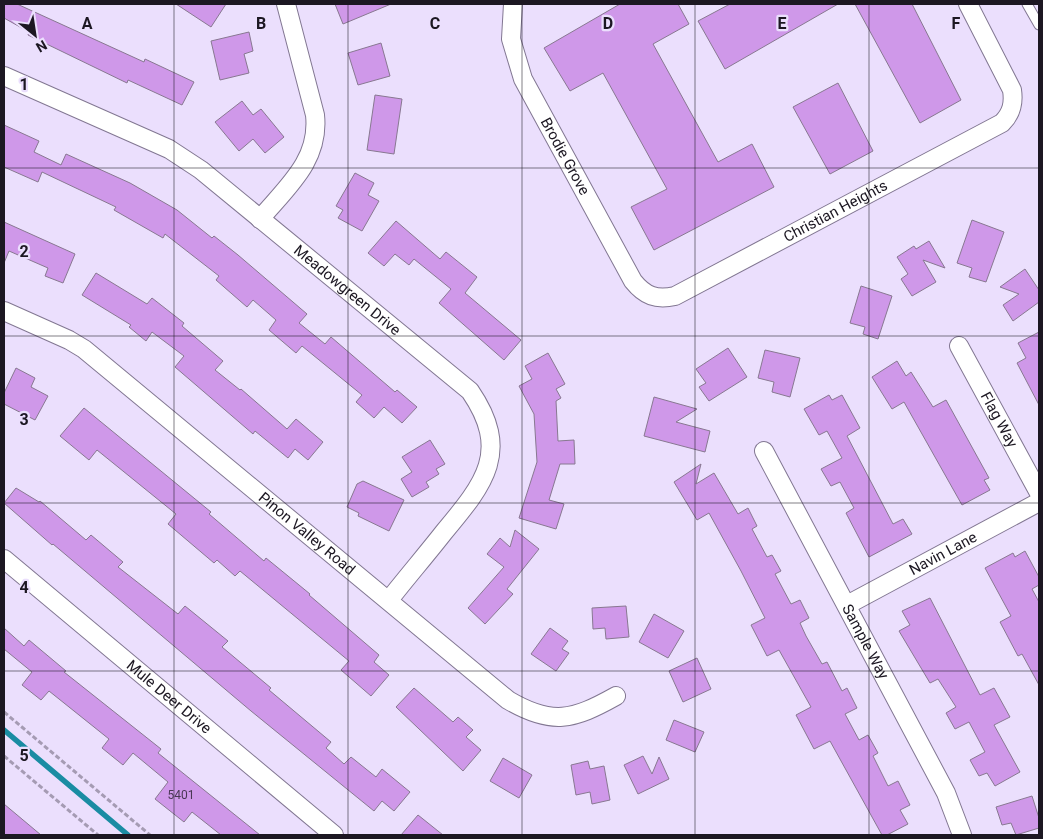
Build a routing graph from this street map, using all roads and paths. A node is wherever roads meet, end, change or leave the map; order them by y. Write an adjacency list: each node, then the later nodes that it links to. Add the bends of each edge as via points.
1 (286, 4): 7 (street, via 317,129 309,157)
2 (513, 4): 8 (street, Brodie Grove, via 511,39 522,79 633,281)
3 (968, 4): 8 (street, Christian Heights, via 1012,90 1012,109 1002,123 676,296)
4 (1028, 4): 5 (lane)
5 (1039, 25)
6 (4, 76): 7 (street, Meadowgreen Drive, via 169,149 201,170)
7 (260, 219): 15 (street, Meadowgreen Drive, via 457,378 470,391 487,420 491,435 490,452 481,484)
8 (650, 297)
9 (4, 311): 15 (street, Pinon Valley Road, via 84,349)
10 (959, 346): 12 (street, Flag Way)
11 (764, 451): 16 (street, Sample Way)
12 (1039, 493)
13 (1039, 502): 16 (street, Navin Lane)
14 (4, 559): 22 (street, Mule Deer Drive)
15 (388, 600): 17 (street, Pinon Valley Road, via 508,700 525,710 545,717 566,717 587,712)
16 (847, 605): 23 (street, Sample Way, via 946,793)
17 (616, 696)
18 (4, 712): 21 (path)
19 (4, 756): 20 (path)
20 (98, 835)
21 (150, 835)
22 (334, 835)
23 (962, 835)

